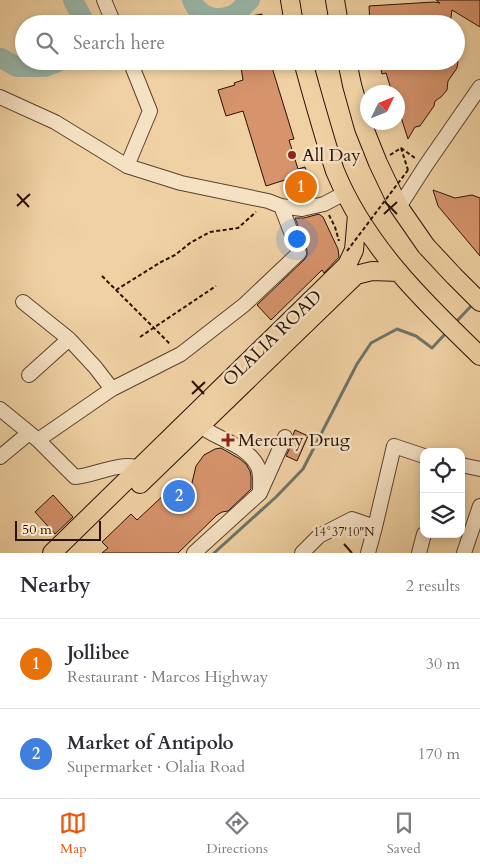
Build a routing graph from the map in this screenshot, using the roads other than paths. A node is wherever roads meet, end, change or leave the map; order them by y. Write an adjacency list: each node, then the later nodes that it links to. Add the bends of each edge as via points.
1 (104, 0): 4 (street)
2 (290, 0): 5 (main road)
3 (335, 0): 6 (main road)
4 (110, 15)
5 (292, 15)
6 (337, 15)
7 (134, 70): 12 (street, via 150,111)
8 (305, 70): 13 (main road, via 335,170)
9 (349, 70): 15 (main road, via 364,128)
10 (480, 87): 15 (street)
11 (0, 97): 12 (street, via 55,122)
12 (127, 166): 14 (street, via 181,183)
13 (345, 192): 14 (street, via 324,204 302,209); 16 (main road)
14 (275, 204): 23 (street, via 299,253 244,305 181,354)
15 (399, 206): 18 (main road, via 426,246)
16 (357, 215): 17 (main road); 25 (main road, OLALIA ROAD, via 354,250 347,265)
17 (399, 272): 21 (main road); 25 (main road, OLALIA ROAD, via 372,271 356,275)
18 (477, 299)
19 (23, 302): 20 (street)
20 (69, 339): 22 (street); 23 (street)
21 (480, 356)
22 (29, 375)
23 (112, 389): 26 (street)
24 (0, 409): 26 (street)
25 (195, 422): 32 (main road, OLALIA ROAD); 33 (street, via 252,459 260,475)
26 (33, 437): 29 (street); 32 (street, via 75,478 122,466)
27 (285, 437): 33 (street)
28 (420, 455): 35 (street, via 394,446)
29 (0, 457)
30 (465, 466): 31 (street)
31 (480, 468)
32 (144, 471): 37 (main road, OLALIA ROAD); 38 (main road, OLALIA ROAD)
33 (260, 493): 39 (street)
34 (480, 506): 43 (street)
35 (376, 527): 40 (street, via 352,519 318,536); 41 (street)
36 (423, 538): 42 (street)
37 (52, 553)
38 (68, 553)
39 (194, 553)
40 (302, 553)
41 (368, 553)
42 (419, 553)
43 (464, 553)

